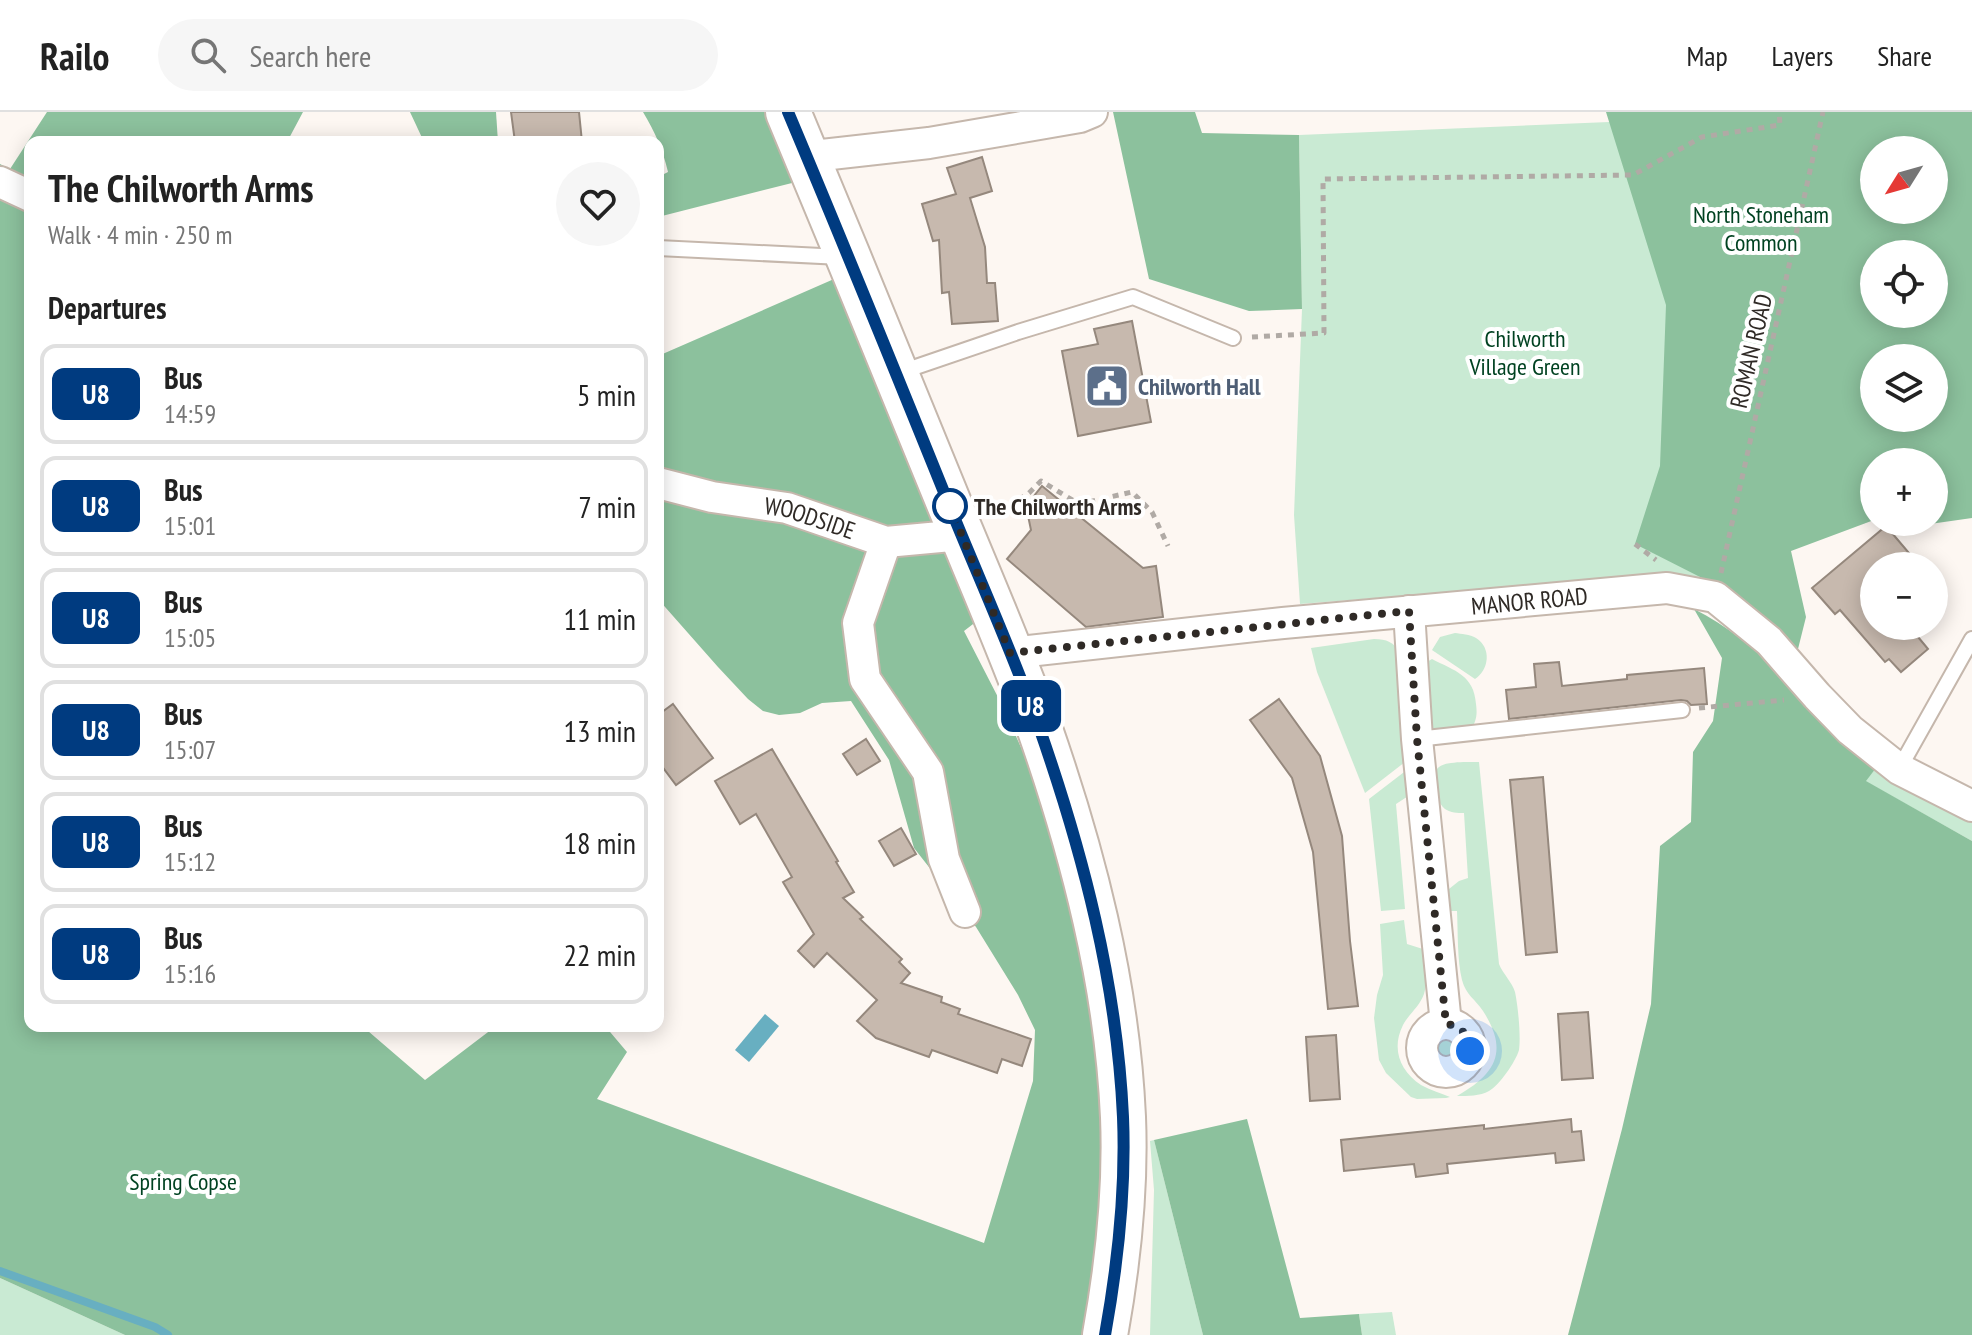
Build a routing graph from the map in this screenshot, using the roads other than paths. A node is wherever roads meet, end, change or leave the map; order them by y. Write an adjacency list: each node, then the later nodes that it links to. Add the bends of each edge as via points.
1 (788, 112): 3 (main road)
2 (1092, 112): 3 (street, via 929,143 822,155)
3 (805, 152): 7 (main road)
4 (0, 182): 5 (street)
5 (24, 193)
6 (664, 248): 7 (lane)
7 (849, 257): 9 (main road)
8 (1233, 338): 9 (lane, via 1133,297)
9 (896, 373): 11 (main road)
10 (664, 485): 12 (street, WOODSIDE, via 787,508)
11 (962, 535): 12 (street, WOODSIDE); 15 (main road)
12 (886, 542): 20 (street, via 858,623 865,679 928,772 944,859)
13 (1409, 611): 15 (street, MANOR ROAD); 17 (street); 18 (street, MANOR ROAD, via 1667,588 1715,597 1769,641 1850,730)
14 (1972, 639): 18 (lane)
15 (1010, 653): 22 (main road, via 1073,830 1113,1013 1123,1179)
16 (1682, 710): 17 (lane)
17 (1417, 739): 21 (street)
18 (1899, 769): 19 (street, MANOR ROAD)
19 (1972, 806)
20 (965, 912)
21 (1446, 1024)
22 (1105, 1335)

